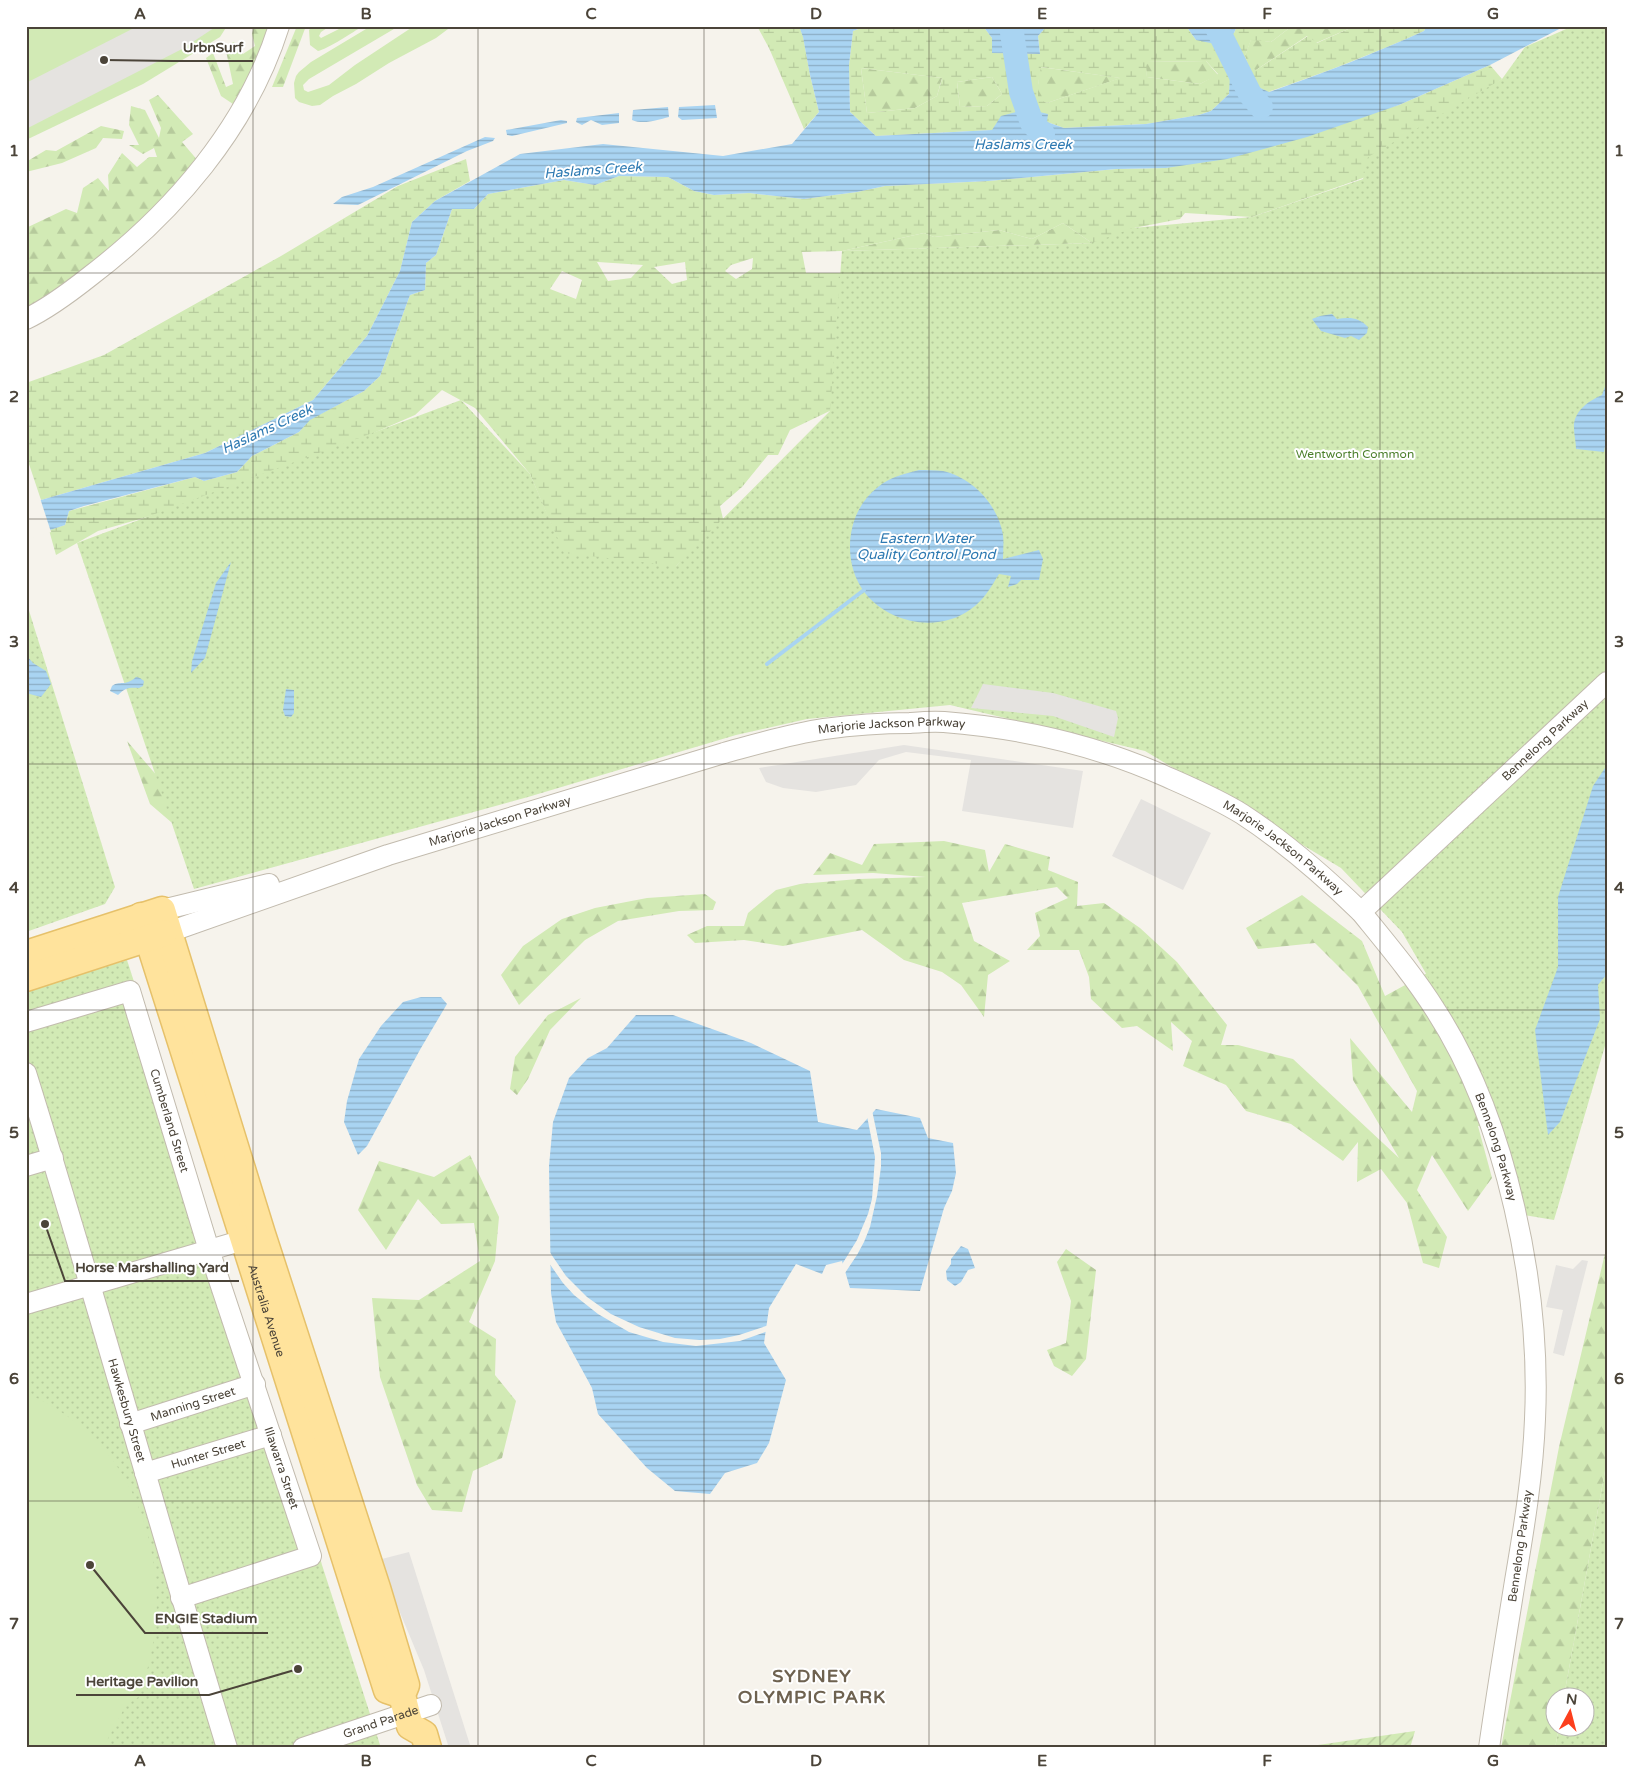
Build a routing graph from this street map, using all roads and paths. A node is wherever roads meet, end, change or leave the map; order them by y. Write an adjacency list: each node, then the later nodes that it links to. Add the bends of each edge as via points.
1 (279, 26): 2 (street, via 260,77 228,134 163,212 120,254)
2 (26, 319)
3 (1607, 682): 4 (street, Bennelong Parkway)
4 (1361, 912): 5 (street, Marjorie Jackson Parkway, via 1308,862 1275,838 1241,814 1184,785 1131,761 1066,741 1015,730 943,722 874,723 771,740); 25 (street, Bennelong Parkway, via 1437,1012 1479,1095 1512,1197 1532,1307 1534,1443)
5 (155, 924): 6 (main road); 7 (main road); 12 (main road, Australia Avenue)
6 (26, 954)
7 (26, 978)
8 (26, 1022): 12 (street, Cumberland Street, via 130,991)
9 (26, 1073): 10 (street, Hawkesbury Street)
10 (53, 1158): 11 (street); 13 (street, Hawkesbury Street)
11 (26, 1166)
12 (234, 1243): 13 (street); 15 (street, Illawarra Street); 21 (main road, Australia Avenue, via 377,1588 406,1684)
13 (90, 1285): 14 (street); 16 (street, Hawkesbury Street)
14 (26, 1304)
15 (255, 1384): 16 (street, Manning Street); 17 (street, Illawarra Street)
16 (130, 1424): 18 (street, Hawkesbury Street)
17 (272, 1435): 18 (street, Hunter Street); 19 (street, Illawarra Street, via 312,1556)
18 (145, 1473): 19 (street, Hawkesbury Street)
19 (181, 1598): 22 (street, Hawkesbury Street)
20 (431, 1705): 21 (street, Grand Parade)
21 (406, 1721): 23 (street, Grand Parade); 24 (main road, via 424,1734)
22 (227, 1748)
23 (303, 1748)
24 (428, 1748)
25 (1489, 1748)

